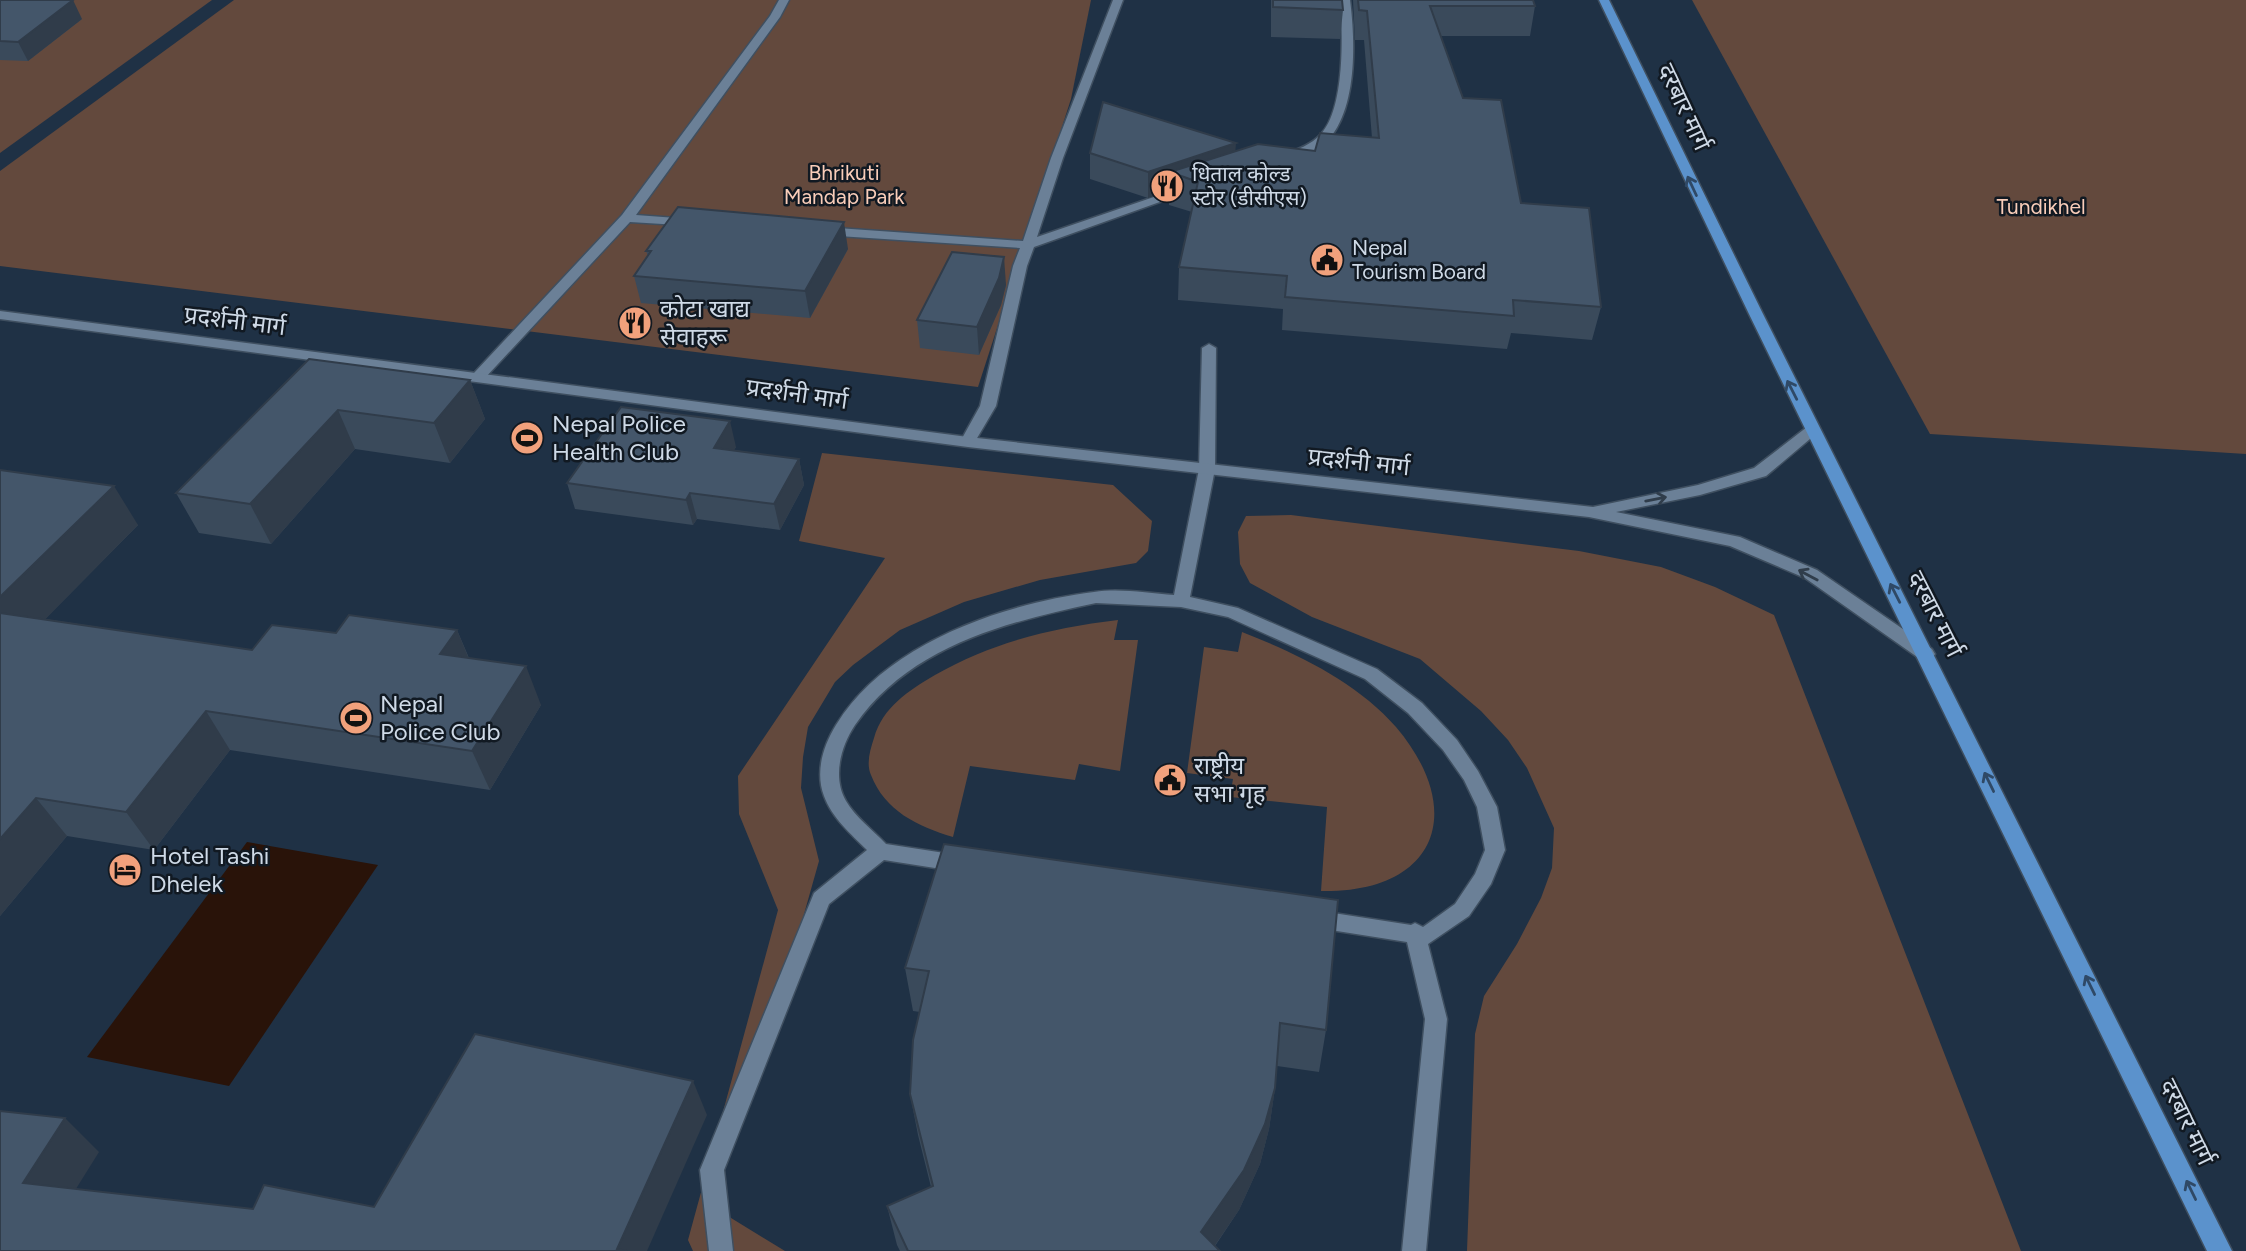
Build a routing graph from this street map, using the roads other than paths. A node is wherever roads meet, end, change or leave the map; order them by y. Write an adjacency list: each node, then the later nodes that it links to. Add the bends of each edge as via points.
1 (784, 0): 7 (main road)
2 (1118, 0): 10 (main road)
3 (1345, 0): 5 (main road, via 1346,61 1341,102 1329,133 1307,151)
4 (1604, 0): 14 (main road, दरबार मार्ग, one-way to 4)
5 (1274, 161)
6 (1199, 186): 10 (main road)
7 (628, 218): 8 (main road); 13 (main road)
8 (710, 224)
9 (807, 230): 10 (main road)
10 (1028, 245): 15 (main road, via 988,406)
11 (0, 315): 13 (main road, प्रदर्शनी मार्ग)
12 (1209, 348): 16 (main road)
13 (479, 376): 15 (main road, प्रदर्शनी मार्ग)
14 (1812, 430): 17 (main road, प्रदर्शनी मार्ग, one-way to 14, via 1700,490 1760,472); 19 (main road, दरबार मार्ग, one-way to 14)
15 (968, 442): 16 (main road, प्रदर्शनी मार्ग)
16 (1207, 470): 17 (main road, प्रदर्शनी मार्ग); 18 (main road)
17 (1589, 512): 19 (main road, प्रदर्शनी मार्ग, one-way to 17, via 1811,575 1734,541)
18 (1181, 601): 20 (main road, via 1096,597 1038,609 970,632 904,664 861,703 836,738 828,766 837,804); 21 (main road, via 1233,612 1371,674 1415,708 1450,745 1487,807 1495,850 1484,878 1462,910 1426,936)
19 (1926, 654): 24 (main road, दरबार मार्ग, one-way to 19)
20 (880, 851): 21 (main road); 22 (main road, via 821,900 712,1170)
21 (1415, 932): 23 (main road, via 1436,1019)
22 (721, 1251)
23 (1414, 1251)
24 (2220, 1251)

